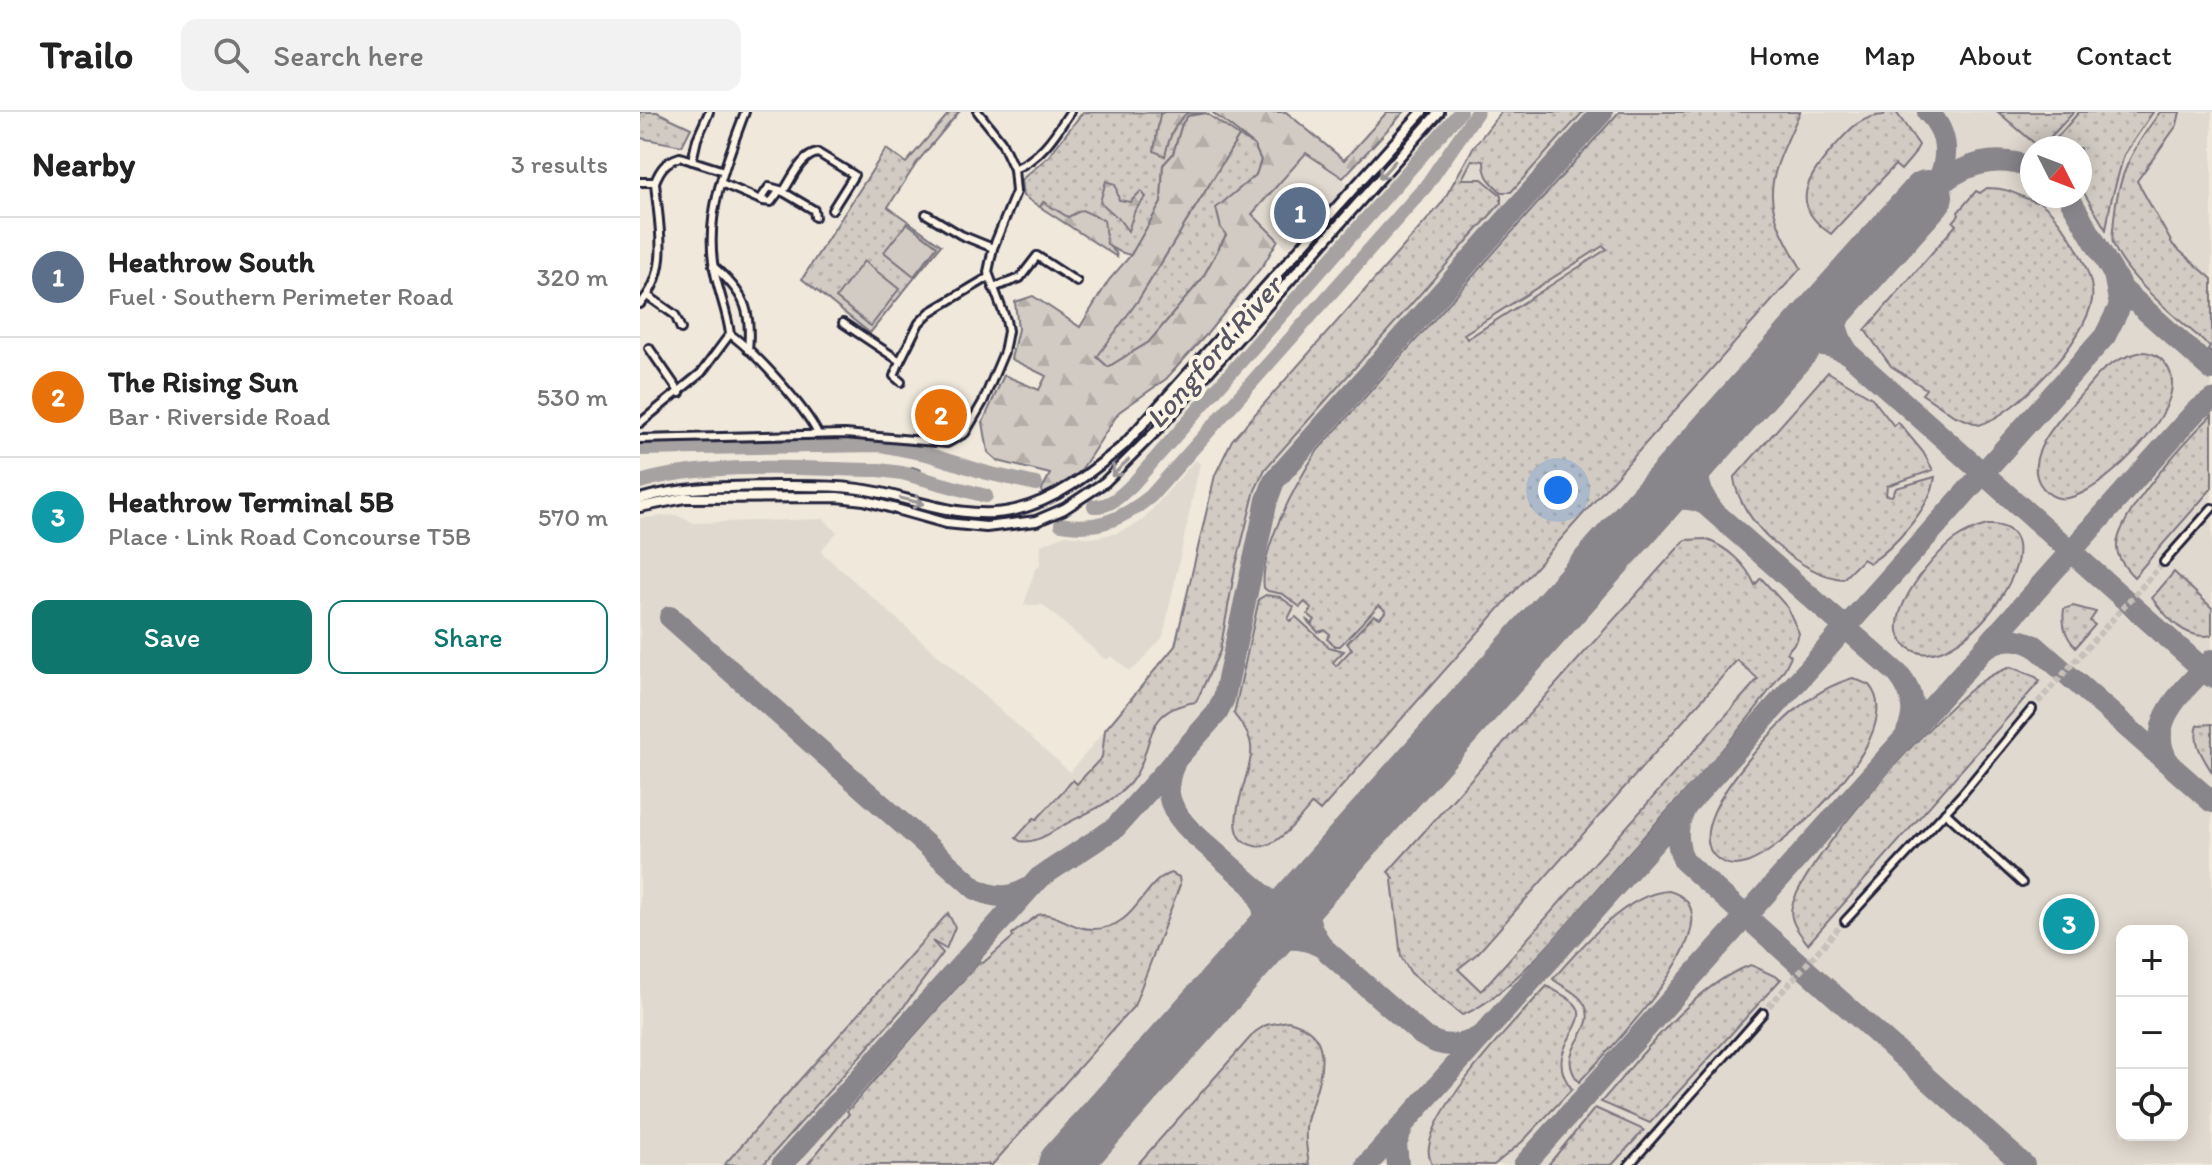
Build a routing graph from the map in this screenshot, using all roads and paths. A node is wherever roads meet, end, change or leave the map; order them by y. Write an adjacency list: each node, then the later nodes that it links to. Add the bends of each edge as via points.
1 (709, 112): 7 (street)
2 (745, 112): 9 (street)
3 (978, 112): 8 (street)
4 (1070, 112): 8 (street, via 1037,156)
5 (1422, 112): 39 (street, one-way to 5, via 686,489 835,486 983,513 1017,510 1049,499 1124,445)
6 (1439, 112): 40 (street, one-way to 40, via 1156,431 1105,482 1064,509 1036,521 986,527 837,497 685,498)
7 (692, 161): 9 (street); 11 (street, via 671,160)
8 (1014, 169): 17 (street, via 1014,202)
9 (724, 171): 12 (street)
10 (640, 182): 11 (street)
11 (655, 182): 24 (street, via 660,270)
12 (721, 183): 13 (street, via 771,202); 20 (street, via 712,212)
13 (782, 191): 14 (street, via 802,163 818,153 854,175); 16 (street, via 814,210)
14 (832, 210)
15 (926, 214): 17 (street)
16 (815, 217)
17 (993, 248): 21 (street)
18 (1042, 249): 19 (street)
19 (1037, 256): 22 (street); 23 (street, via 1020,278)
20 (713, 266): 28 (street); 30 (street, via 744,299 750,321)
21 (989, 277): 23 (street); 31 (street, via 930,312)
22 (1077, 282)
23 (993, 288): 37 (street, via 1008,331 1004,352 983,402 957,439 947,443)
24 (648, 296): 25 (street); 27 (street, via 675,315)
25 (640, 304)
26 (843, 323): 31 (street)
27 (681, 329)
28 (730, 334): 30 (street); 33 (street)
29 (649, 348): 33 (street)
30 (748, 350): 37 (street)
31 (900, 361): 32 (street, via 894,376)
32 (901, 382)
33 (680, 393): 35 (street)
34 (640, 410): 35 (street)
35 (647, 419): 36 (street)
36 (640, 423)
37 (818, 434): 38 (street)
38 (640, 439)
39 (640, 499)
40 (640, 507)
41 (2212, 508): 42 (street)
42 (2164, 562)
43 (2032, 709): 44 (street)
44 (1945, 812): 45 (street); 46 (street)
45 (2022, 883)
46 (1845, 921)
47 (1763, 1013): 48 (street)
48 (1629, 1165)

